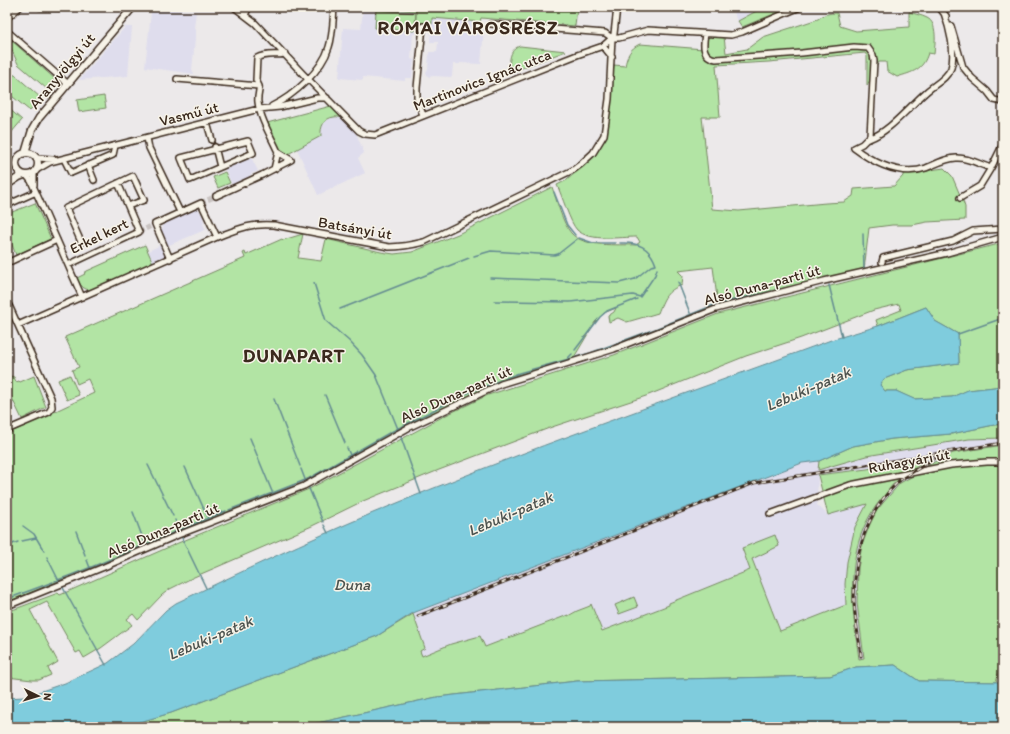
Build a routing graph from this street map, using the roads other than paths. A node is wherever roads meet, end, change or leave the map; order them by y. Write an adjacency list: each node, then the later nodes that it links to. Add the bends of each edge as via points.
1 (20, 7): 12 (street)
2 (41, 7): 3 (street)
3 (67, 7)
4 (133, 7): 24 (street, Aranyvölgyi út)
5 (234, 7): 11 (street)
6 (249, 7): 11 (street)
7 (334, 7): 23 (street, Vasmű út, via 328,52)
8 (617, 7): 17 (street, Batsányi út)
9 (800, 7): 16 (street, via 742,32 731,35)
10 (939, 7): 19 (street, via 944,13)
11 (245, 15): 20 (street)
12 (7, 18)
13 (491, 24): 17 (street, via 605,33)
14 (423, 26): 30 (street, via 417,88 417,99)
15 (7, 31): 24 (street)
16 (705, 34): 17 (street, via 648,30); 33 (street, via 705,52 716,59 854,47 868,48 874,61)
17 (612, 38): 18 (street, Martinovics Ignác utca); 21 (street, Batsányi út)
18 (603, 46): 21 (street); 30 (street, Martinovics Ignác utca)
19 (954, 49): 27 (street, via 967,72 994,100); 33 (street, via 950,68 944,78 893,124)
20 (285, 54): 23 (street); 25 (street, via 263,55 257,58 256,80)
21 (612, 57): 60 (street, Batsányi út, via 604,135 598,147 587,159 552,181 424,242 389,247 258,224)
22 (177, 79): 25 (street)
23 (307, 79): 26 (street); 28 (street, Vasmű út, via 282,101)
24 (68, 84): 32 (street, Aranyvölgyi út, via 39,118)
25 (259, 86): 29 (street)
26 (328, 98): 28 (street, Vasmű út); 30 (street, Martinovics Ignác utca, via 359,131 369,135 381,133)
27 (1003, 102)
28 (269, 107): 29 (street, Vasmű út)
29 (259, 109): 31 (street, Vasmű út); 39 (street)
30 (423, 115)
31 (207, 123): 34 (street, Vasmű út); 35 (street)
32 (30, 136): 40 (street, Aranyvölgyi út); 41 (street)
33 (870, 137): 46 (street, via 854,148 876,163 891,168 918,170 956,158)
34 (147, 138): 37 (street, Vasmű út); 58 (street, via 149,148)
35 (212, 140)
36 (1003, 144): 46 (street)
37 (115, 146): 42 (street, Vasmű út); 43 (street, via 113,155)
38 (215, 148): 44 (street); 44 (street, via 248,140 252,153); 44 (street, via 181,158 190,180)
39 (278, 152): 47 (street); 47 (street, via 291,160)
40 (25, 153): 41 (street); 45 (street, via 16,160)
41 (35, 156): 42 (street, Vasmű út, via 45,160); 48 (street, via 38,163)
42 (64, 159): 43 (street, via 71,173); 48 (street, Vasmű út, via 50,162)
43 (88, 165): 50 (street)
44 (220, 167)
45 (16, 168): 49 (street); 52 (street)
46 (991, 168): 55 (street, via 980,186)
47 (274, 169): 54 (street)
48 (36, 171): 49 (street); 53 (street, Erkel kert)
49 (25, 176): 52 (street); 53 (street, Erkel kert, via 31,181)
50 (94, 180)
51 (118, 183): 57 (street, Erkel kert); 57 (street, Erkel kert, via 133,176 144,200); 63 (street, Erkel kert, via 98,189 66,208)
52 (7, 185)
53 (36, 192): 56 (street); 62 (street, Erkel kert)
54 (216, 196)
55 (960, 198)
56 (7, 205)
57 (128, 206): 67 (street, Erkel kert, via 139,232)
58 (180, 212): 60 (street, via 201,203); 64 (street, via 155,224)
59 (1003, 228): 65 (street, via 972,231 953,241 883,258)
60 (217, 237): 64 (street, Batsányi út)
61 (1003, 237): 74 (street, Alsó Duna-parti út, via 716,309 614,349 501,384 399,432 304,486)
62 (57, 240): 66 (street); 67 (street, Erkel kert)
63 (81, 242)
64 (170, 259): 68 (street, Batsányi út)
65 (882, 262)
66 (7, 263)
67 (68, 265): 68 (street, Erkel kert)
68 (82, 297): 70 (street, Batsányi út)
69 (7, 301): 70 (street)
70 (18, 325): 71 (street, via 51,398 52,407 49,412)
71 (7, 430)
72 (1003, 462): 73 (street, Ruhagyári út, via 951,465 850,484)
73 (770, 514)
74 (7, 606)

